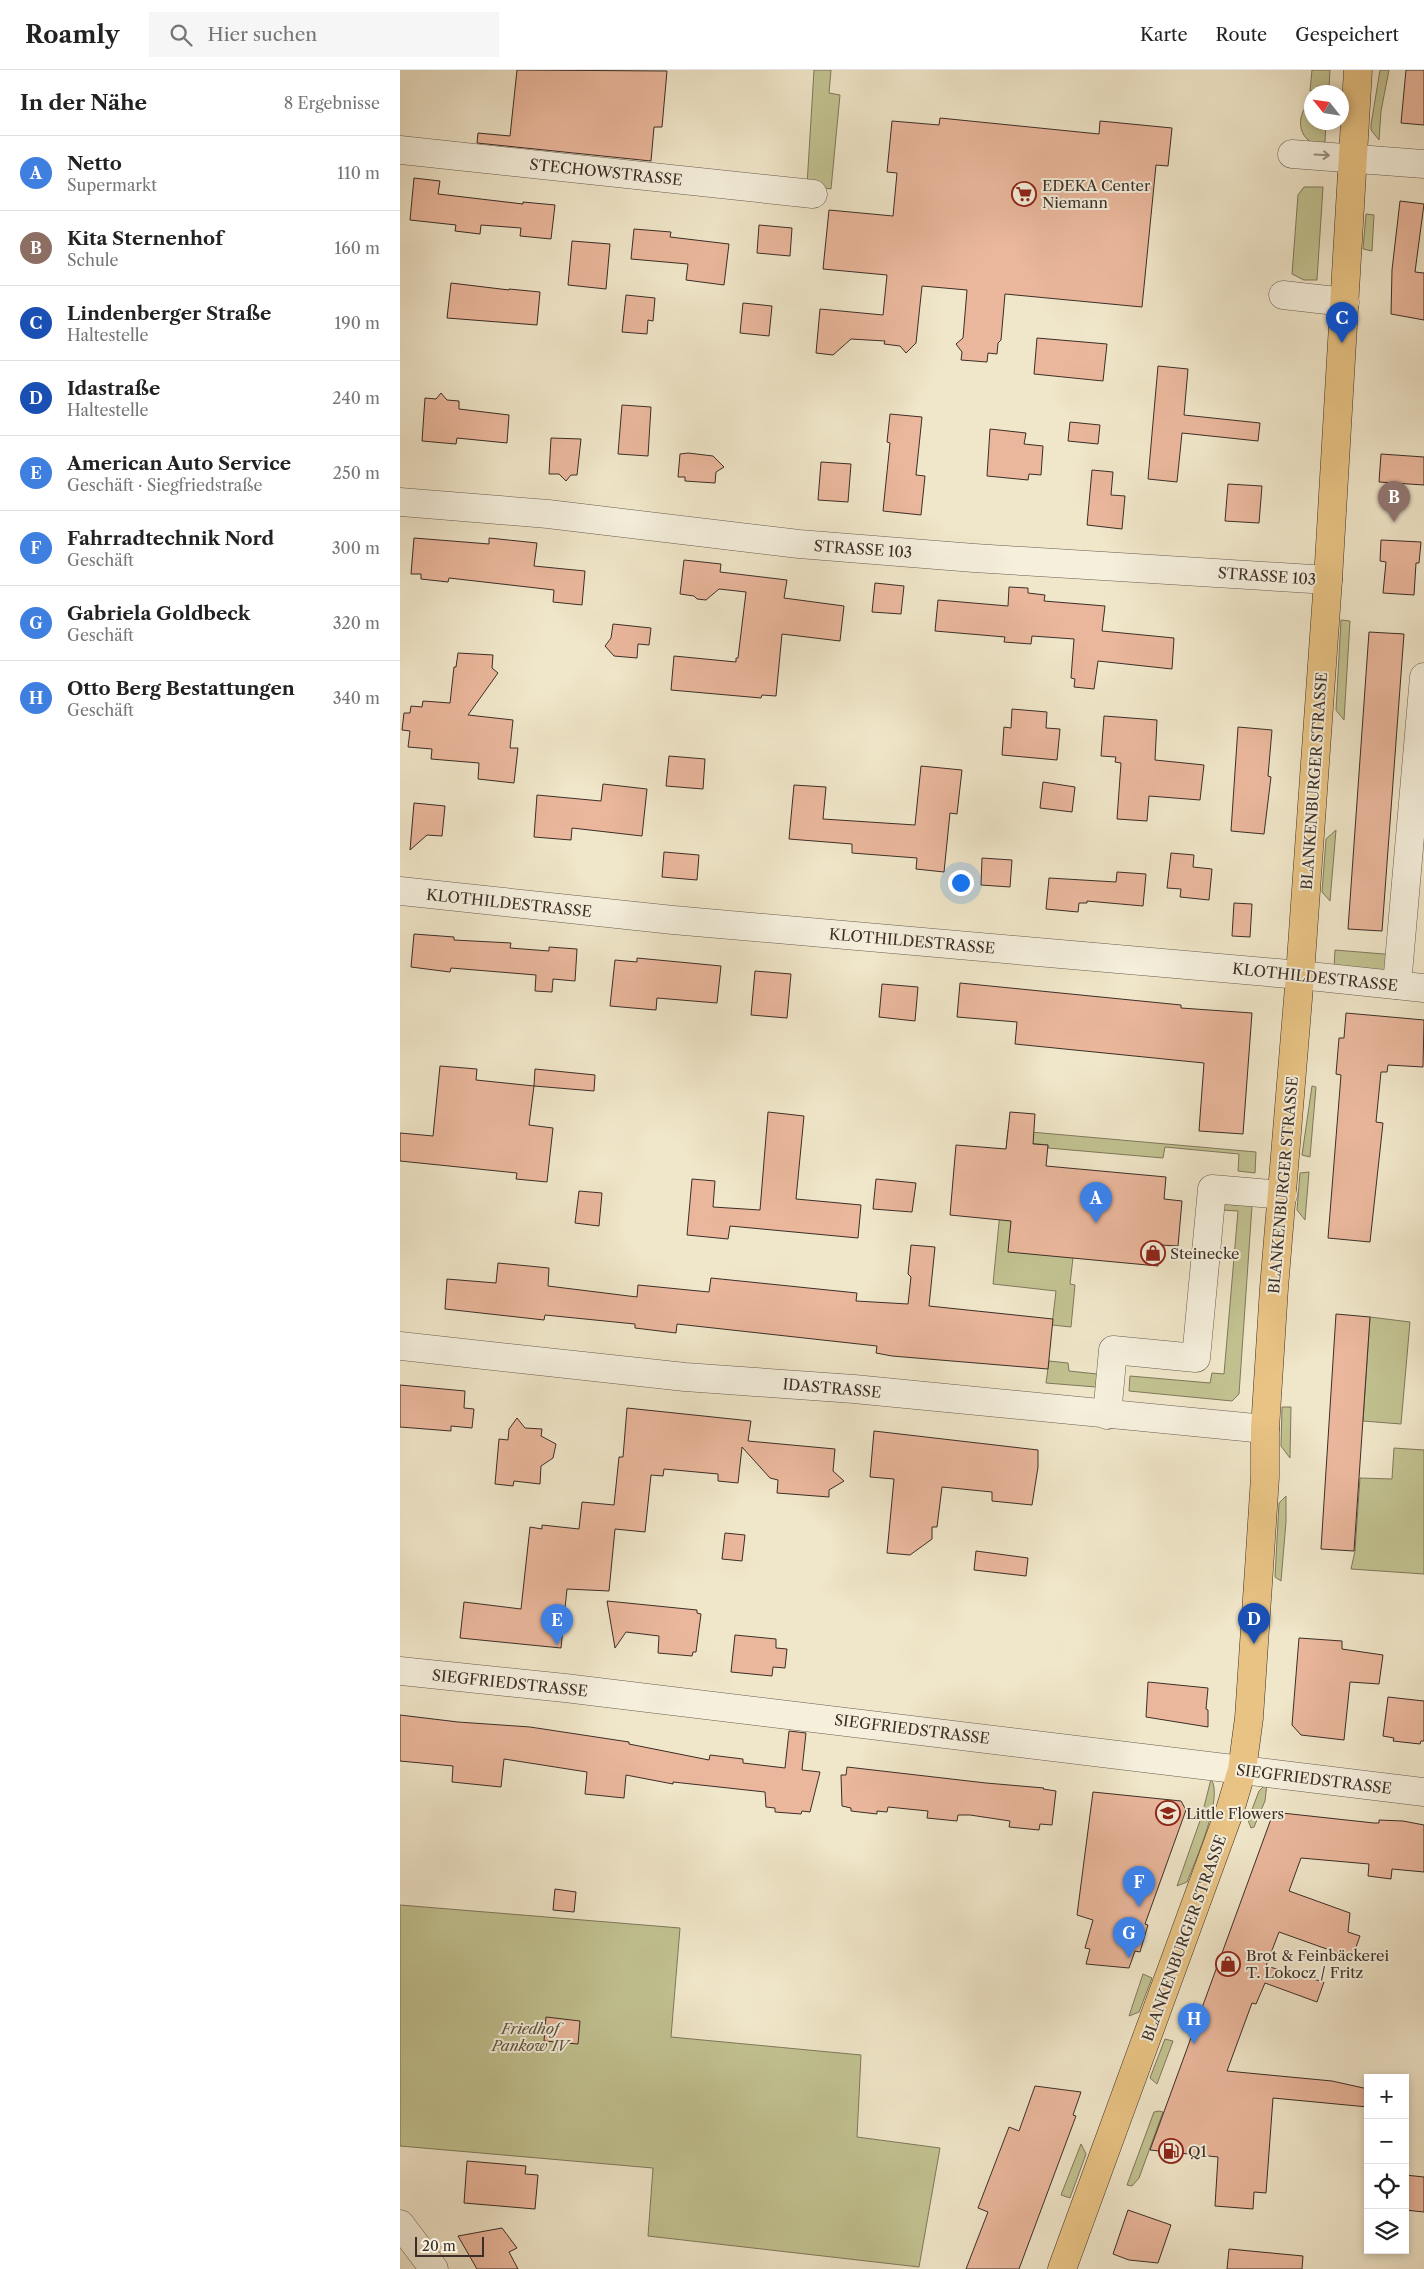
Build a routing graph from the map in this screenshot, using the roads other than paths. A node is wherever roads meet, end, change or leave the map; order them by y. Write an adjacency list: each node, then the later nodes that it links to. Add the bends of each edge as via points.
1 (1358, 70): 4 (main road, BLANKENBURGER STRASSE)
2 (400, 150): 6 (street, STECHOWSTRASSE)
3 (1292, 154): 4 (street, one-way to 4)
4 (1353, 157): 5 (street); 8 (main road, BLANKENBURGER STRASSE)
5 (1424, 164)
6 (813, 194)
7 (1282, 295): 8 (street)
8 (1345, 302): 10 (main road, BLANKENBURGER STRASSE)
9 (400, 502): 10 (street, STRASSE 103, via 548,514 799,544)
10 (1328, 580): 13 (main road, BLANKENBURGER STRASSE)
11 (1424, 677): 14 (street)
12 (400, 891): 13 (street, KLOTHILDESTRASSE, via 673,920)
13 (1300, 975): 14 (street, KLOTHILDESTRASSE); 16 (main road, BLANKENBURGER STRASSE)
14 (1397, 986): 15 (street, KLOTHILDESTRASSE)
15 (1424, 988)
16 (1282, 1196): 18 (street, via 1212,1189 1196,1358 1113,1350); 19 (main road, BLANKENBURGER STRASSE)
17 (400, 1346): 18 (street, IDASTRASSE, via 685,1377 854,1389)
18 (1107, 1415): 19 (street, IDASTRASSE)
19 (1265, 1429): 21 (main road, BLANKENBURGER STRASSE, via 1259,1569)
20 (400, 1671): 21 (street, SIEGFRIEDSTRASSE)
21 (1242, 1770): 22 (street, SIEGFRIEDSTRASSE); 25 (main road, BLANKENBURGER STRASSE)
22 (1424, 1792)
23 (400, 2224): 24 (street)
24 (434, 2269)
25 (1062, 2269)

